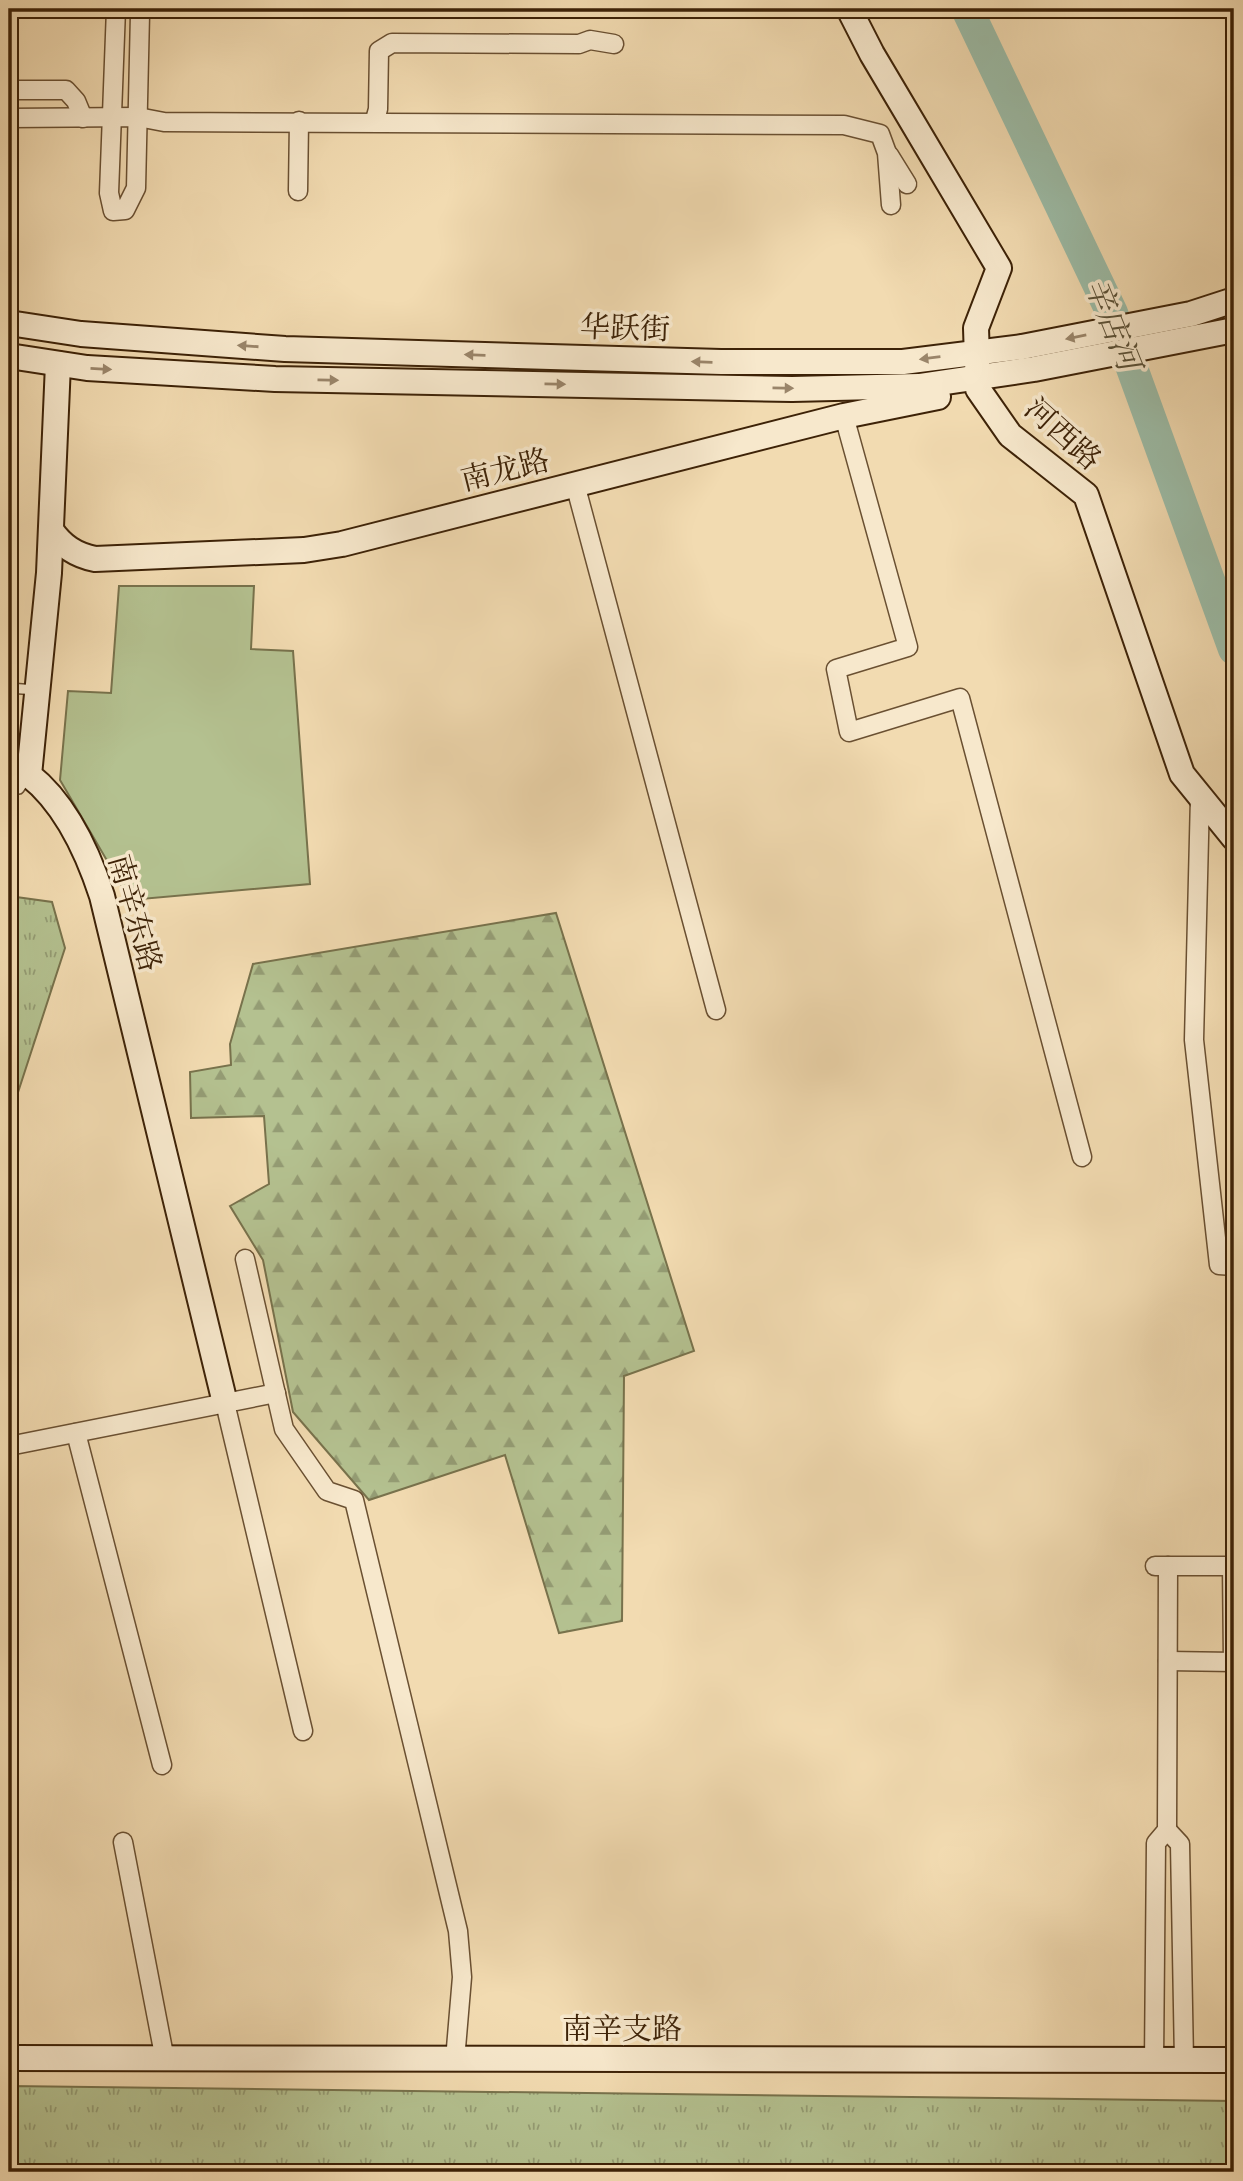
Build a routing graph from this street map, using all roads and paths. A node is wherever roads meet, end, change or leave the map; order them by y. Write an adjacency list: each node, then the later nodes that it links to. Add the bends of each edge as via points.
1 (116, 9): 9 (street)
2 (849, 9): 19 (street, via 999,268 976,328)
3 (140, 14): 6 (street)
4 (614, 44): 10 (street, via 590,40 579,44 392,43 379,51)
5 (9, 90): 8 (street, via 66,90)
6 (138, 117): 9 (street); 9 (street, via 136,188 125,209 113,211 108,193); 11 (street, via 164,122)
7 (9, 118): 8 (street)
8 (83, 118): 9 (street)
9 (113, 118)
10 (375, 120): 11 (street); 12 (street, via 822,123 880,134)
11 (299, 121): 14 (street)
12 (887, 153): 13 (street); 15 (street)
13 (906, 184)
14 (298, 191)
15 (891, 205)
16 (1234, 300): 21 (street, 华跃街, one-way to 21)
17 (9, 323): 19 (street, 华跃街, one-way to 17, via 904,362 721,362 313,350 81,334)
18 (1234, 330): 21 (street, 华跃街, via 1197,340)
19 (977, 353): 21 (street, 华跃街); 23 (street)
20 (9, 356): 22 (street, 华跃街)
21 (1028, 358): 23 (street, 华跃街)
22 (58, 364): 23 (street, 华跃街, one-way to 23, via 275,379 778,388); 26 (street)
23 (977, 383): 24 (street, 南龙路); 31 (street, 河西路, via 1010,435 1086,495 1182,774)
24 (844, 416): 25 (street, 南龙路); 34 (street, via 908,647 836,669 849,732 960,698)
25 (575, 484): 26 (street, 南龙路, via 304,550 95,559 66,547); 33 (street)
26 (51, 530): 28 (street)
27 (9, 688): 28 (lane)
28 (38, 691): 29 (street)
29 (29, 775): 30 (lane, via 19,789); 38 (street, 南辛东路, via 43,786 88,854 102,896)
30 (9, 789)
31 (1200, 797): 32 (street, 河西路); 36 (street, via 1194,1040 1219,1265)
32 (1234, 838)
33 (716, 1010)
34 (1082, 1157)
35 (245, 1259): 37 (street)
36 (1234, 1266)
37 (276, 1393): 38 (street); 50 (street, via 284,1429 327,1490 354,1500 458,1931 462,1977)
38 (225, 1403): 39 (street); 44 (street)
39 (76, 1433): 40 (street); 45 (street)
40 (9, 1446)
41 (1233, 1566): 42 (street, via 1162,1566); 43 (street)
42 (1168, 1661): 43 (street); 46 (street)
43 (1233, 1662)
44 (303, 1731)
45 (162, 1765)
46 (1167, 1830): 51 (street, via 1180,1844); 53 (street, via 1156,1843)
47 (123, 1842): 49 (street)
48 (9, 2059): 49 (street, 南辛支路)
49 (165, 2060): 50 (street, 南辛支路)
50 (455, 2060): 53 (street, 南辛支路)
51 (1184, 2060): 52 (street, 南辛支路); 53 (street, 南辛支路)
52 (1234, 2060)
53 (1154, 2061)

